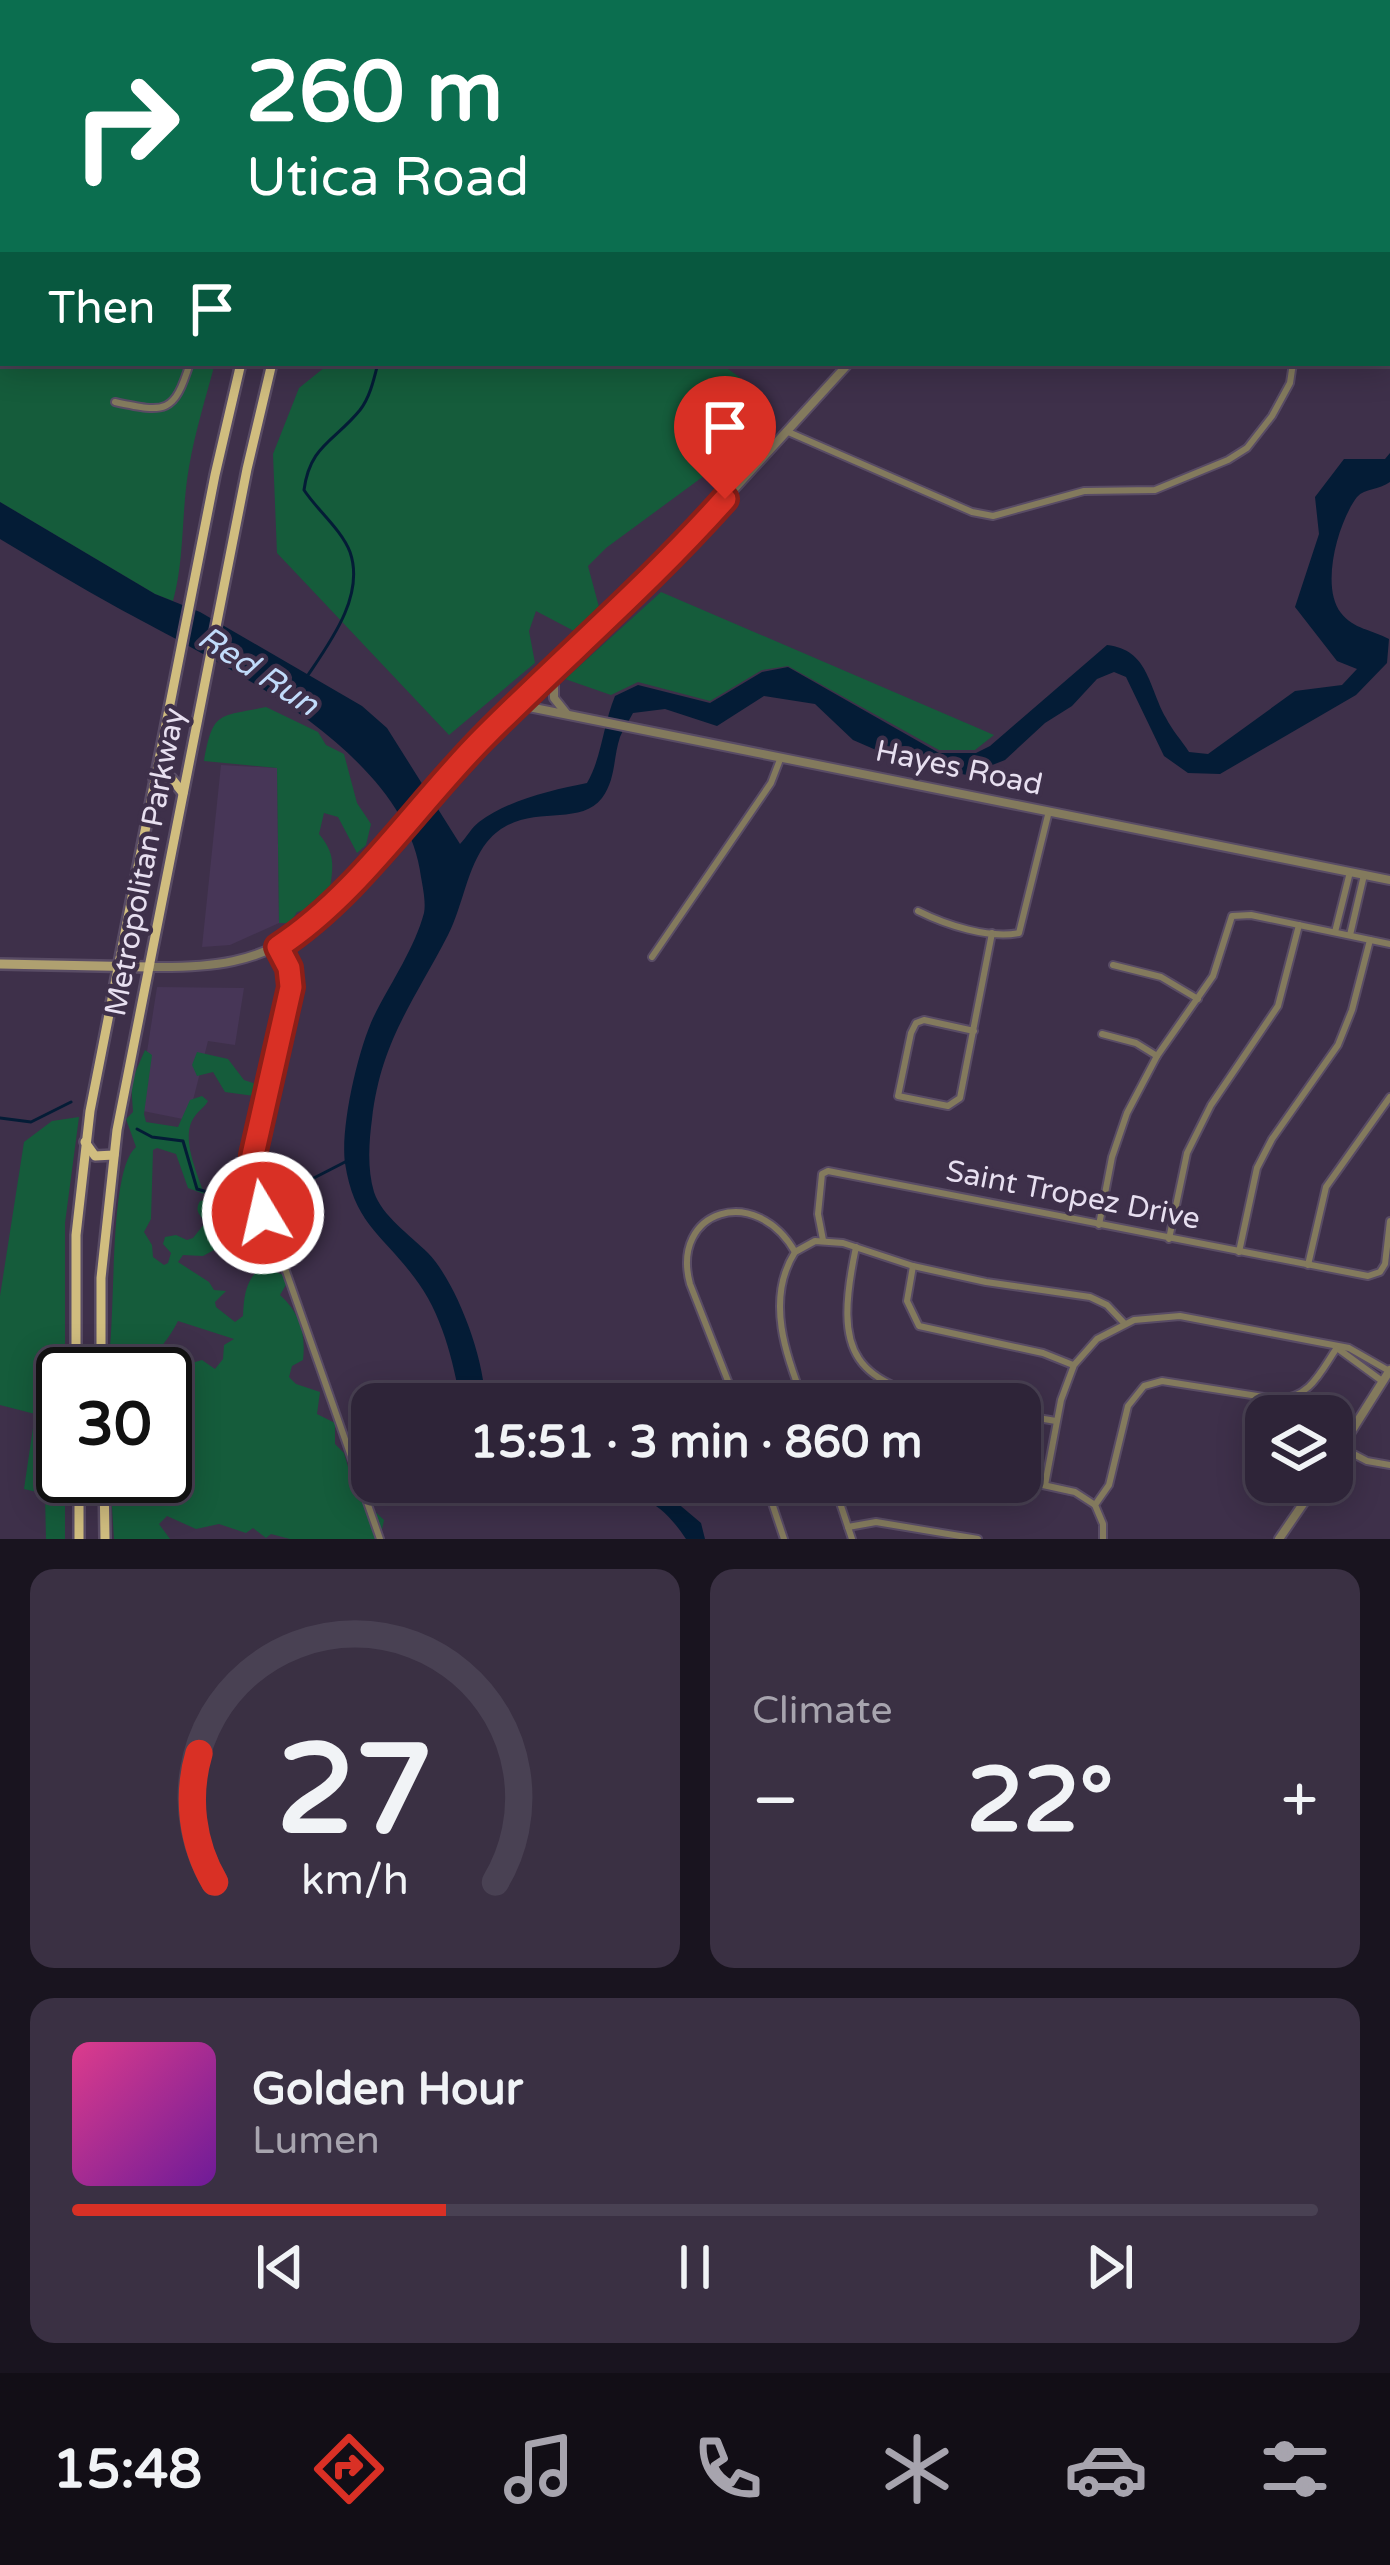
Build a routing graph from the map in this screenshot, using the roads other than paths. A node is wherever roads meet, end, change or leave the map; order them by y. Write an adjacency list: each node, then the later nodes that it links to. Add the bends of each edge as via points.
1 (189, 366): 6 (street, via 171,405)
2 (240, 366): 12 (main road, Metropolitan Parkway)
3 (271, 366): 13 (main road, Metropolitan Parkway)
4 (846, 366): 7 (street)
5 (1293, 366): 7 (street, via 1272,416 1228,460 1155,490 1084,491 985,516)
6 (115, 402)
7 (786, 431): 8 (street)
8 (554, 673): 9 (street); 10 (street, via 554,698)
9 (518, 705): 10 (street, Hayes Road); 25 (street, via 309,926)
10 (567, 715): 11 (street, Hayes Road)
11 (782, 757): 14 (street, Hayes Road); 26 (street)
12 (154, 778): 13 (main road, via 171,778); 29 (main road, Metropolitan Parkway)
13 (183, 793): 30 (main road, Metropolitan Parkway)
14 (1049, 812): 15 (street, Hayes Road); 21 (street, via 1021,930)
15 (1349, 872): 16 (street, Hayes Road); 20 (street)
16 (1364, 874): 17 (street, Hayes Road); 22 (street)
17 (1390, 880)
18 (918, 911): 21 (street)
19 (1299, 925): 20 (street); 31 (street, via 1232,916); 40 (street, via 1274,1015 1187,1154)
20 (1335, 932): 22 (street)
21 (992, 933): 32 (street)
22 (1350, 935): 23 (street)
23 (1370, 940): 24 (street); 44 (street, via 1337,1045 1257,1168)
24 (1390, 944)
25 (278, 947): 30 (street, via 222,965); 73 (street, via 291,987 254,1180)
26 (652, 957)
27 (0, 964): 29 (main road)
28 (1113, 965): 31 (street, via 1161,976)
29 (118, 967): 30 (main road); 36 (main road, Metropolitan Parkway)
30 (148, 967): 37 (main road, Metropolitan Parkway)
31 (1198, 999): 34 (street)
32 (974, 1030): 32 (street, via 955,1104 898,1096 916,1023)
33 (1102, 1034): 34 (street)
34 (1157, 1056): 39 (street, via 1120,1131)
35 (1390, 1097): 45 (street, via 1326,1187)
36 (86, 1142): 37 (main road, via 95,1156); 48 (main road, Metropolitan Parkway)
37 (114, 1154): 49 (main road, Metropolitan Parkway)
38 (1390, 1221): 45 (street, Saint Tropez Drive, via 1380,1272)
39 (1099, 1225): 40 (street, Saint Tropez Drive); 41 (street, Saint Tropez Drive, via 828,1171 818,1190)
40 (1169, 1239): 44 (street, Saint Tropez Drive)
41 (823, 1240): 42 (street); 43 (street)
42 (856, 1247): 46 (street); 56 (street, via 844,1306 848,1331)
43 (795, 1252): 54 (street, via 770,1221 738,1211 710,1220 690,1245 690,1284); 55 (street, via 780,1320)
44 (1239, 1252): 45 (street, Saint Tropez Drive)
45 (1308, 1264)
46 (913, 1266): 47 (street, via 1090,1297); 51 (street, via 908,1305 922,1328)
47 (1124, 1323): 50 (street, via 1180,1316); 51 (street)
48 (76, 1347)
49 (101, 1347)
50 (1337, 1348): 52 (street); 53 (street); 69 (street, via 1297,1398 1162,1381 1138,1390)
51 (1074, 1365): 58 (street)
52 (1390, 1370): 53 (street)
53 (1383, 1382): 59 (street)
54 (729, 1383)
55 (797, 1383)
56 (886, 1383)
57 (1041, 1418): 58 (street)
58 (1057, 1421): 63 (street)
59 (1353, 1430)
60 (1353, 1453): 61 (street)
61 (1390, 1466)
62 (1041, 1484): 63 (street)
63 (1045, 1485): 69 (street)
64 (79, 1503): 71 (main road)
65 (104, 1503): 72 (main road)
66 (772, 1503): 74 (street)
67 (839, 1503): 70 (street)
68 (1304, 1503): 78 (street)
69 (1095, 1505): 77 (street)
70 (848, 1527): 75 (street); 76 (street, via 876,1522)
71 (79, 1539)
72 (104, 1539)
73 (380, 1539)
74 (784, 1539)
75 (852, 1539)
76 (978, 1539)
77 (1103, 1539)
78 (1280, 1539)

